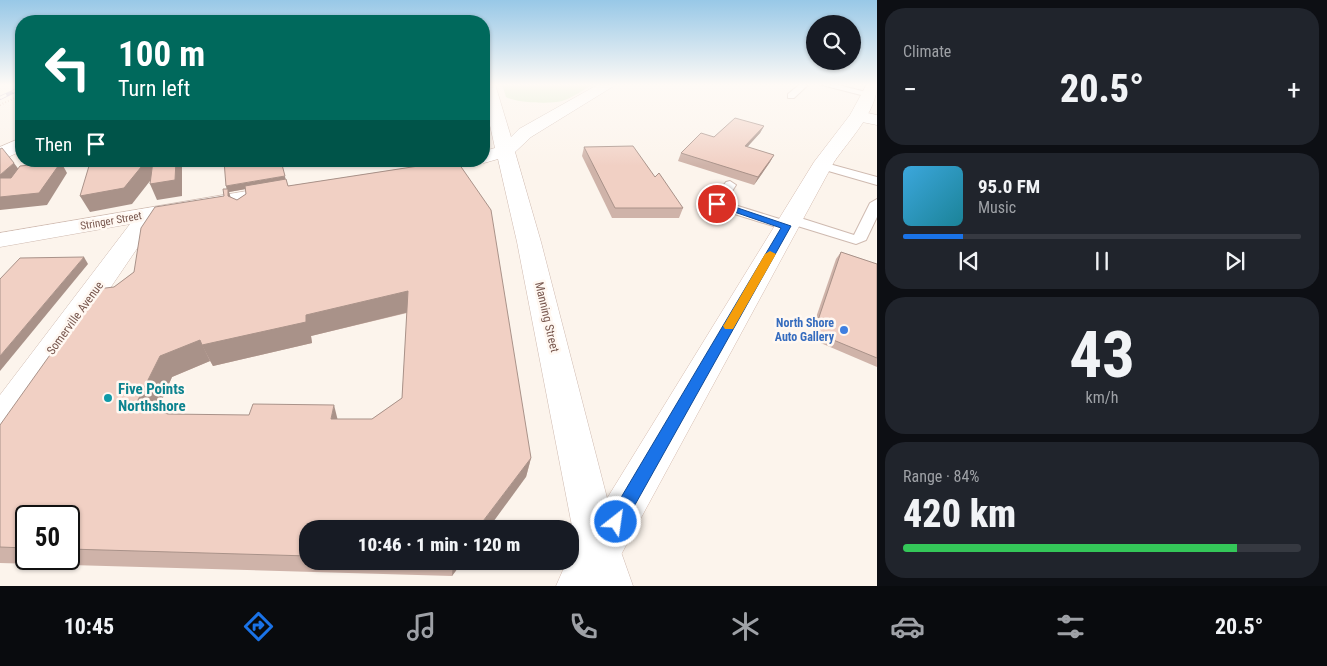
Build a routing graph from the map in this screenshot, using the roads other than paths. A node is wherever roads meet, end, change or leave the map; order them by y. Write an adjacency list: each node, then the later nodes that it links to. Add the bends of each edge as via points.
1 (563, 111): 5 (street)
2 (490, 115): 5 (street, Manning Street)
3 (867, 118): 7 (street)
4 (15, 146): 6 (street)
5 (495, 154): 16 (street, Manning Street, via 576,443)
6 (0, 155)
7 (822, 166): 8 (lane); 13 (street)
8 (877, 182)
9 (730, 185): 13 (lane, via 717,204)
10 (299, 188): 12 (street, Stringer Street, via 243,204)
11 (877, 203): 13 (lane, via 856,240)
12 (149, 215): 14 (street, Stringer Street); 15 (street, Somerville Avenue)
13 (789, 222): 16 (street)
14 (0, 240)
15 (0, 422)
16 (596, 575)

